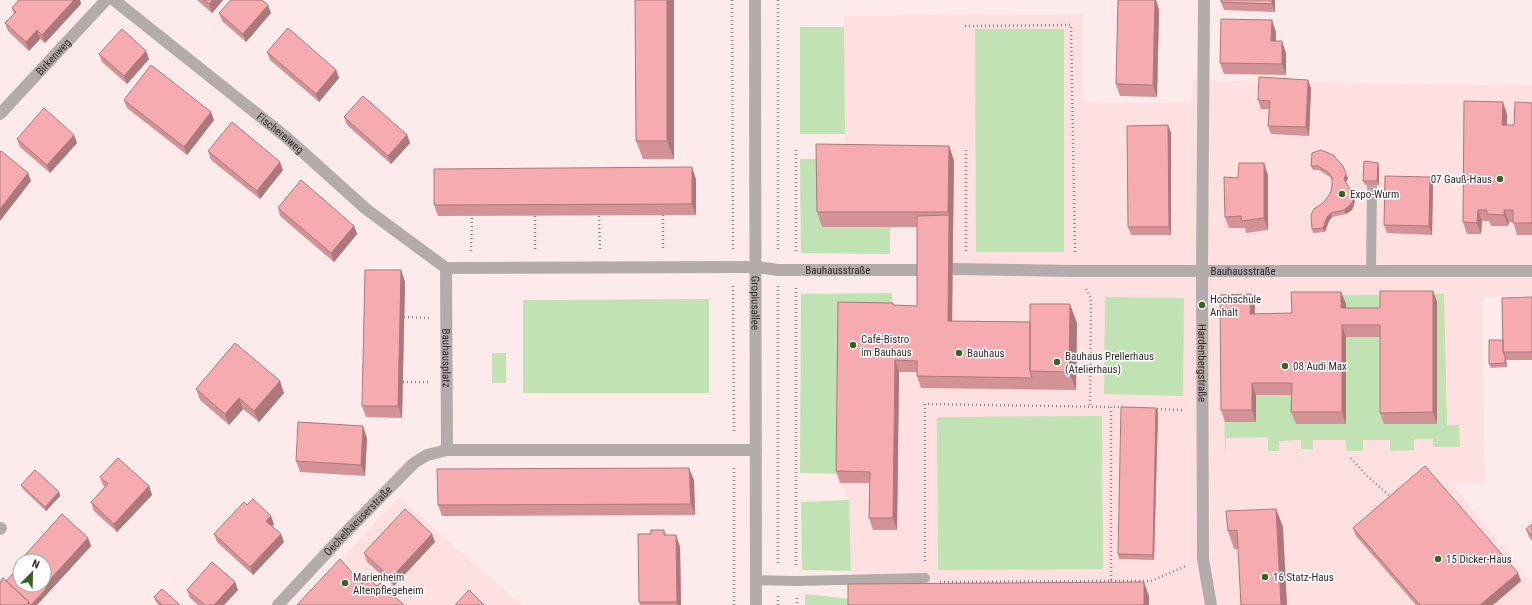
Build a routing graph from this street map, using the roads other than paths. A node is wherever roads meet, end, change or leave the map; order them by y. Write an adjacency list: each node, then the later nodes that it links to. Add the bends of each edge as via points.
1 (106, 0): 5 (street, Birkenweg)
2 (114, 0): 8 (street, Fischereiweg, via 286,137 366,209)
3 (755, 0): 7 (street, Gropiusallee)
4 (1204, 0): 12 (street, Hardenbergstraße)
5 (0, 114)
6 (1372, 185): 11 (lane)
7 (756, 267): 8 (street); 9 (street, Bauhausstraße, via 778,270); 15 (street, Gropiusallee)
8 (446, 268): 14 (street, Bauhausplatz)
9 (920, 270)
10 (953, 270): 12 (street, Bauhausstraße)
11 (1371, 270): 12 (street, Bauhausstraße); 13 (street, Bauhausstraße)
12 (1202, 271): 20 (street, Hardenbergstraße, via 1203,559)
13 (1532, 271)
14 (447, 450): 15 (street); 18 (street, Oechelhaeuserstraße, via 427,455 414,463 346,531)
15 (756, 450): 17 (street, Gropiusallee)
16 (925, 578): 17 (lane)
17 (756, 580): 19 (street, Gropiusallee)
18 (278, 605)
19 (756, 605)
20 (1211, 605)

